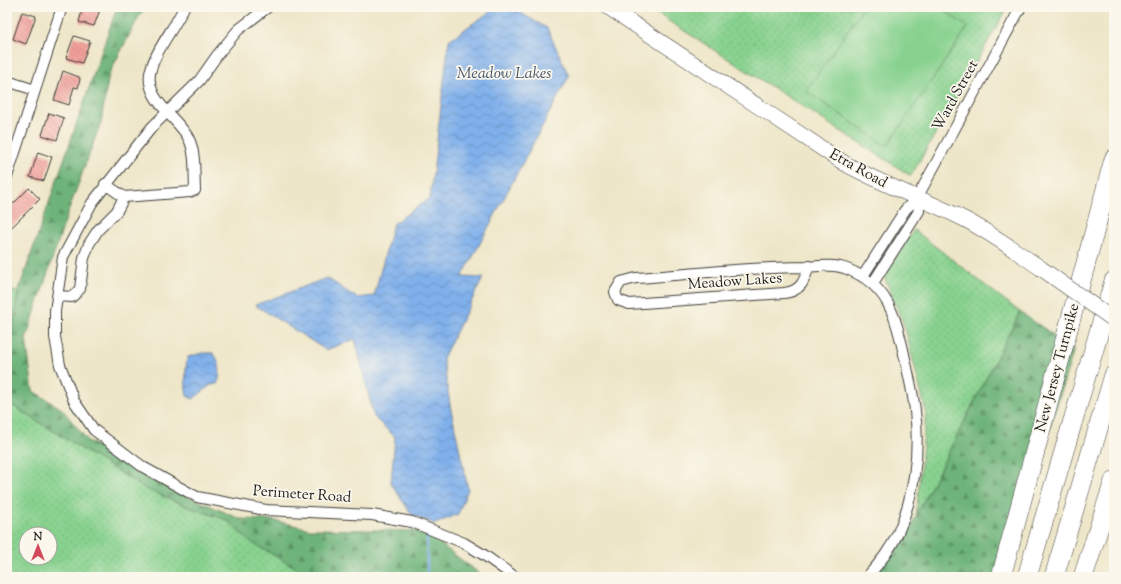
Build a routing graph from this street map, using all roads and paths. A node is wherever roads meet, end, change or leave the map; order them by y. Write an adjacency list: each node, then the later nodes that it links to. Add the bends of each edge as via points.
1 (62, 7): 7 (street)
2 (184, 7): 8 (street, via 150,70 151,86 158,102)
3 (268, 7): 8 (street, Perimeter Road, via 238,30 199,81)
4 (608, 7): 13 (main road, Etra Road, via 844,163 873,179)
5 (1021, 7): 13 (street, Ward Street)
6 (7, 81): 7 (street)
7 (35, 90): 10 (street)
8 (167, 113): 11 (street, Perimeter Road, via 152,127); 12 (street, via 188,137 194,160 195,190)
9 (1114, 159): 24 (highway, New Jersey Turnpike)
10 (7, 177)
11 (105, 184): 12 (street); 18 (street, Perimeter Road, via 63,257)
12 (124, 197): 18 (street, via 117,211 98,230 89,244 84,258 80,289 72,297)
13 (918, 198): 15 (street, via 904,210); 17 (street, via 918,210); 19 (main road, Etra Road, bridge, via 981,228)
14 (809, 266): 14 (street, Meadow Lakes, via 805,279 794,292 629,304 618,300 615,292 617,286 625,280); 15 (street, Meadow Lakes, via 846,268)
15 (863, 276): 17 (street, Meadow Lakes)
16 (1114, 281): 25 (highway, New Jersey Turnpike)
17 (873, 283): 23 (street, Meadow Lakes, via 893,312 912,392 917,430 914,476 904,515 896,536)
18 (58, 296): 22 (street, Perimeter Road, via 56,337 60,365 74,401 94,430 143,467 197,497 266,510 372,515 412,522 433,529 484,554)
19 (1114, 320)
20 (1114, 375): 26 (highway)
21 (1114, 481): 27 (highway)
22 (515, 577)
23 (867, 577)
24 (1001, 577)
25 (1027, 577)
26 (1054, 577)
27 (1082, 577)

